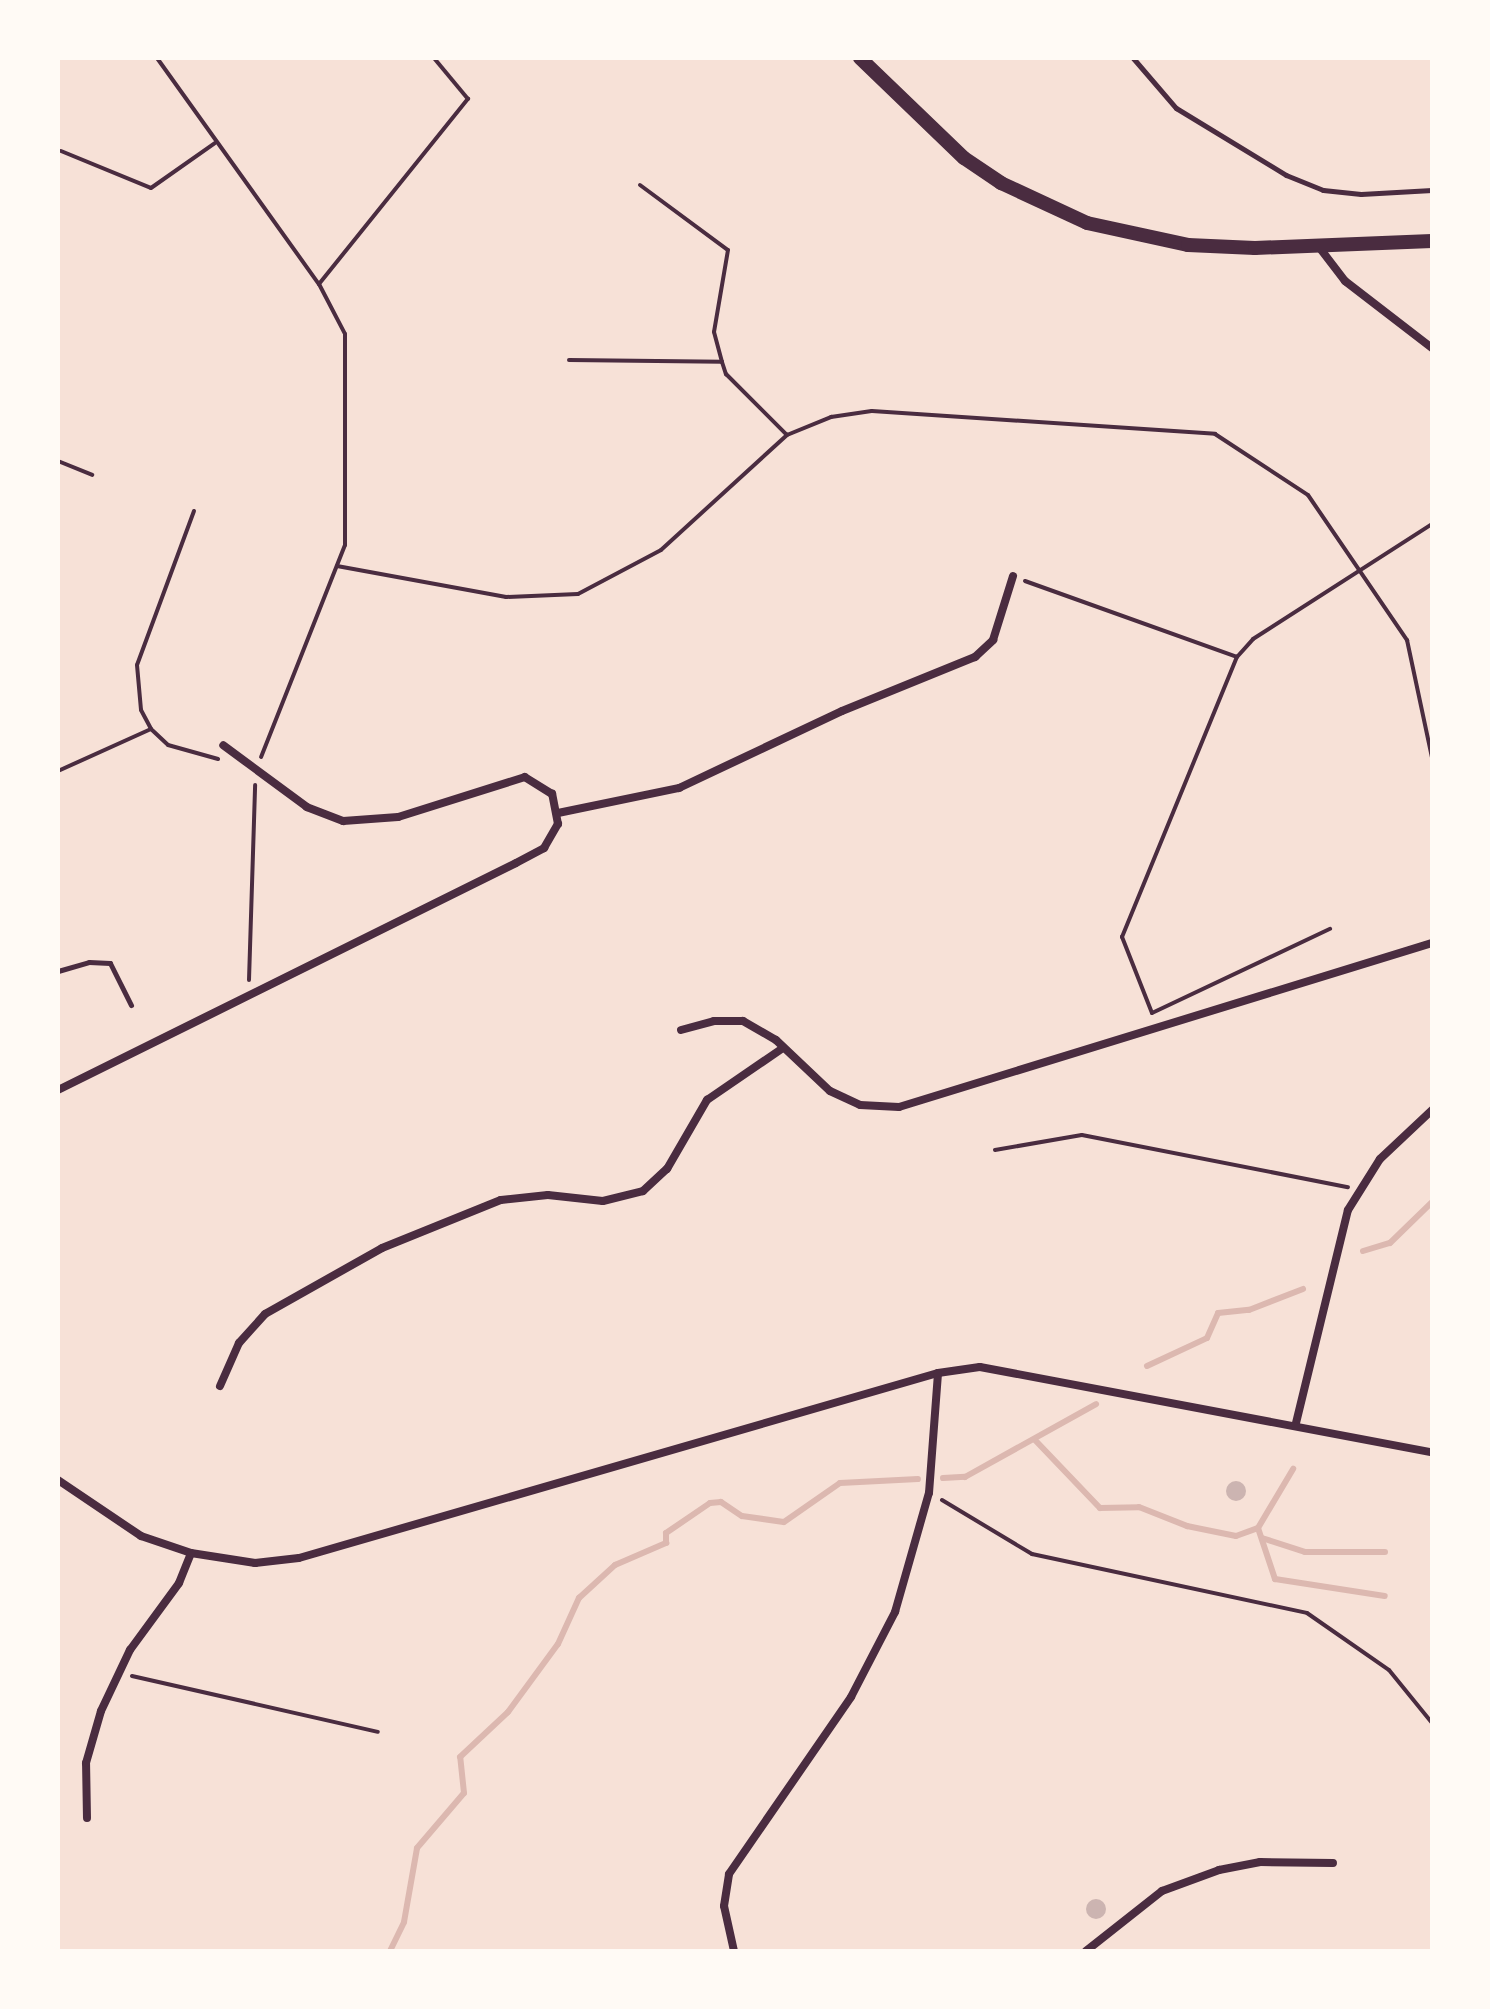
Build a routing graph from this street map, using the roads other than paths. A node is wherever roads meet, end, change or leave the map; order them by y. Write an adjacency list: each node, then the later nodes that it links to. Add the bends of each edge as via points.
1 (860, 58): 5 (street, via 964,158 1042,205 1123,233 1175,243)
2 (1133, 58): 3 (lane, via 1176,108 1286,175 1323,190 1361,194)
3 (1432, 190)
4 (1432, 241): 5 (street)
5 (1319, 247): 6 (street, via 1345,281)
6 (1432, 348)
7 (1013, 576): 9 (street, via 993,640 975,657 842,711 679,788)
8 (223, 745): 9 (street, via 307,807 343,821 398,817 525,777 552,794)
9 (558, 813): 15 (street, via 554,836 516,863)
10 (1432, 943): 14 (street, via 937,1099 879,1109 830,1091)
11 (58, 971): 12 (lane, via 89,962 110,963)
12 (131, 1005)
13 (681, 1030): 14 (street, via 714,1021 743,1021)
14 (783, 1048): 18 (street, via 707,1100 667,1169 643,1191 603,1201 548,1195 501,1200 382,1248 265,1314 239,1343)
15 (58, 1090)
16 (1432, 1110): 19 (street, via 1380,1159 1358,1189 1342,1229)
17 (938, 1373): 19 (street, via 980,1367); 22 (street, via 299,1558 255,1563); 25 (street, via 929,1493 895,1612 851,1697 729,1874 724,1906)
18 (220, 1386)
19 (1296, 1423): 20 (street)
20 (1432, 1452)
21 (58, 1480): 22 (street, via 141,1536)
22 (191, 1553): 23 (street, via 179,1583 118,1672 90,1740)
23 (87, 1818)
24 (1333, 1863): 26 (street, via 1260,1862 1219,1870 1162,1891)
25 (734, 1951)
26 (1086, 1951)

